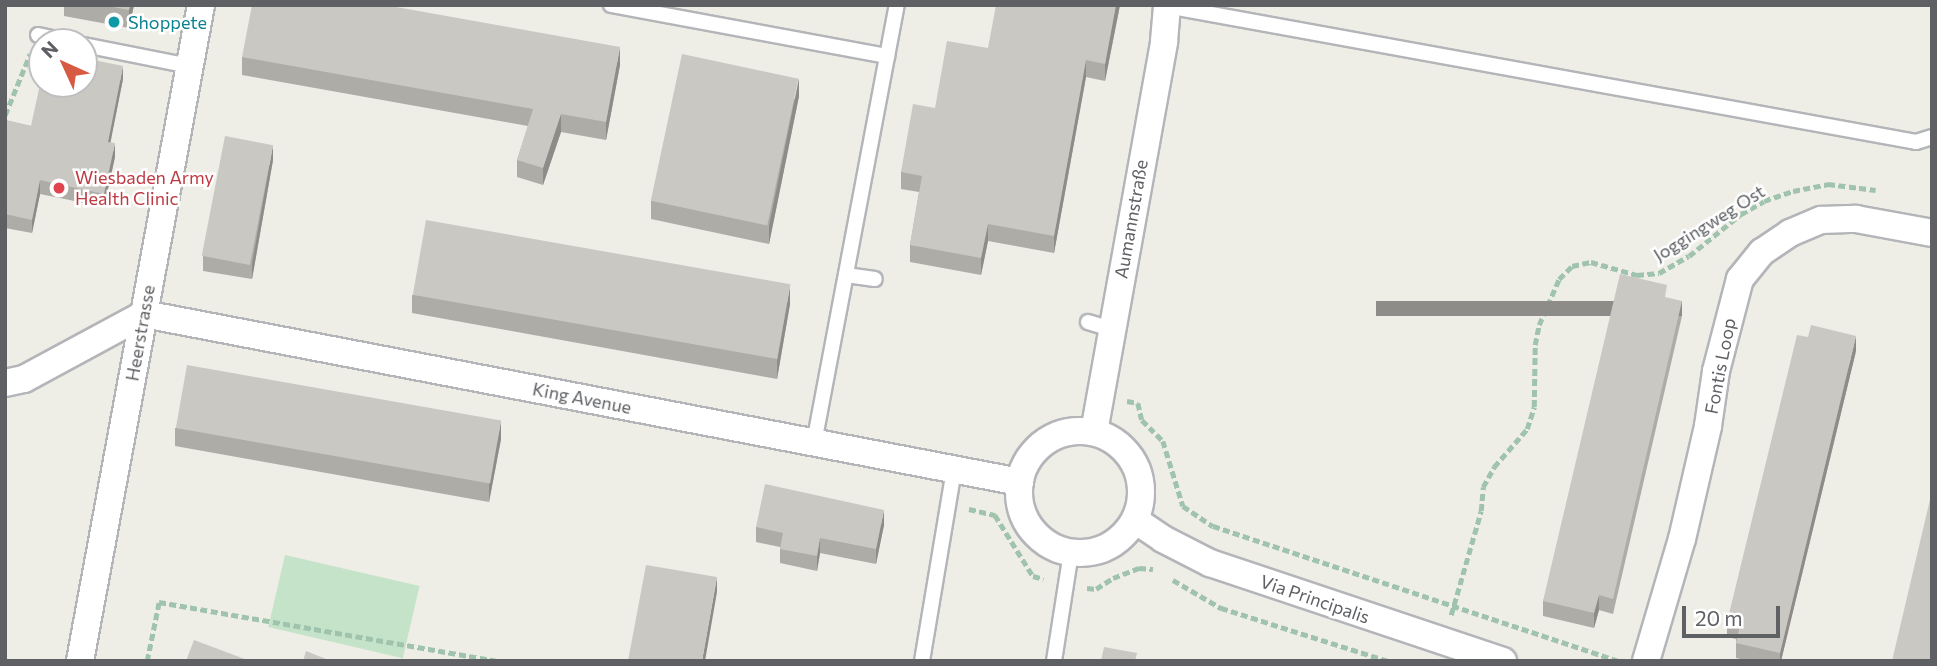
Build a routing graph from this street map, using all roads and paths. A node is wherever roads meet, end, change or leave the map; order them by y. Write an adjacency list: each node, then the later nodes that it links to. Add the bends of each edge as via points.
1 (201, 5): 8 (street, Heerstrasse)
2 (611, 5): 6 (lane)
3 (897, 5): 6 (lane)
4 (1167, 5): 10 (lane, via 1916,142); 17 (street, Aumannstraße, via 1164,41 1100,326)
5 (98, 48): 8 (lane)
6 (887, 56): 13 (lane)
7 (28, 59): 9 (path)
8 (189, 66): 15 (street, Heerstrasse)
9 (5, 115)
10 (1932, 137)
11 (1884, 191): 28 (path, Joggingweg Ost, via 1828,184 1764,201 1659,273 1637,275 1591,262 1572,267 1559,279 1535,345 1534,407 1527,429 1483,487 1481,511)
12 (1932, 233): 38 (street, Fontis Loop, via 1856,219 1821,219 1762,252 1740,279 1716,371 1685,527)
13 (846, 275): 14 (lane); 19 (lane)
14 (876, 279)
15 (144, 314): 16 (street, via 24,379); 19 (street, King Avenue); 30 (street, Heerstrasse)
16 (5, 383)
17 (1100, 396): 18 (street, Aumannstraße); 28 (path, via 1138,403 1142,420 1163,441 1183,506 1213,526)
18 (1094, 432): 21 (street, via 1074,431 1038,448 1026,463); 23 (street, via 1111,439 1136,466 1141,493)
19 (814, 443): 20 (street, King Avenue)
20 (954, 470): 21 (street, King Avenue); 22 (lane)
21 (1020, 482): 24 (street, via 1020,502 1037,536)
22 (948, 505): 27 (path, via 995,515 1033,576); 33 (lane)
23 (1135, 520): 24 (street, via 1124,536 1108,547); 29 (street, Via Principalis, via 1210,563)
24 (1071, 553): 27 (lane)
25 (1156, 570): 27 (path, via 1139,568 1096,589)
26 (1167, 577): 35 (path, via 1221,608)
27 (1067, 585): 34 (lane)
28 (1455, 607): 29 (path, Joggingweg Ost); 37 (path)
29 (1441, 641): 36 (street, Via Principalis)
30 (80, 661)
31 (147, 661): 32 (path, via 159,602)
32 (496, 661)
33 (922, 661)
34 (1054, 661)
35 (1388, 661)
36 (1503, 661)
37 (1619, 661)
38 (1646, 661)

